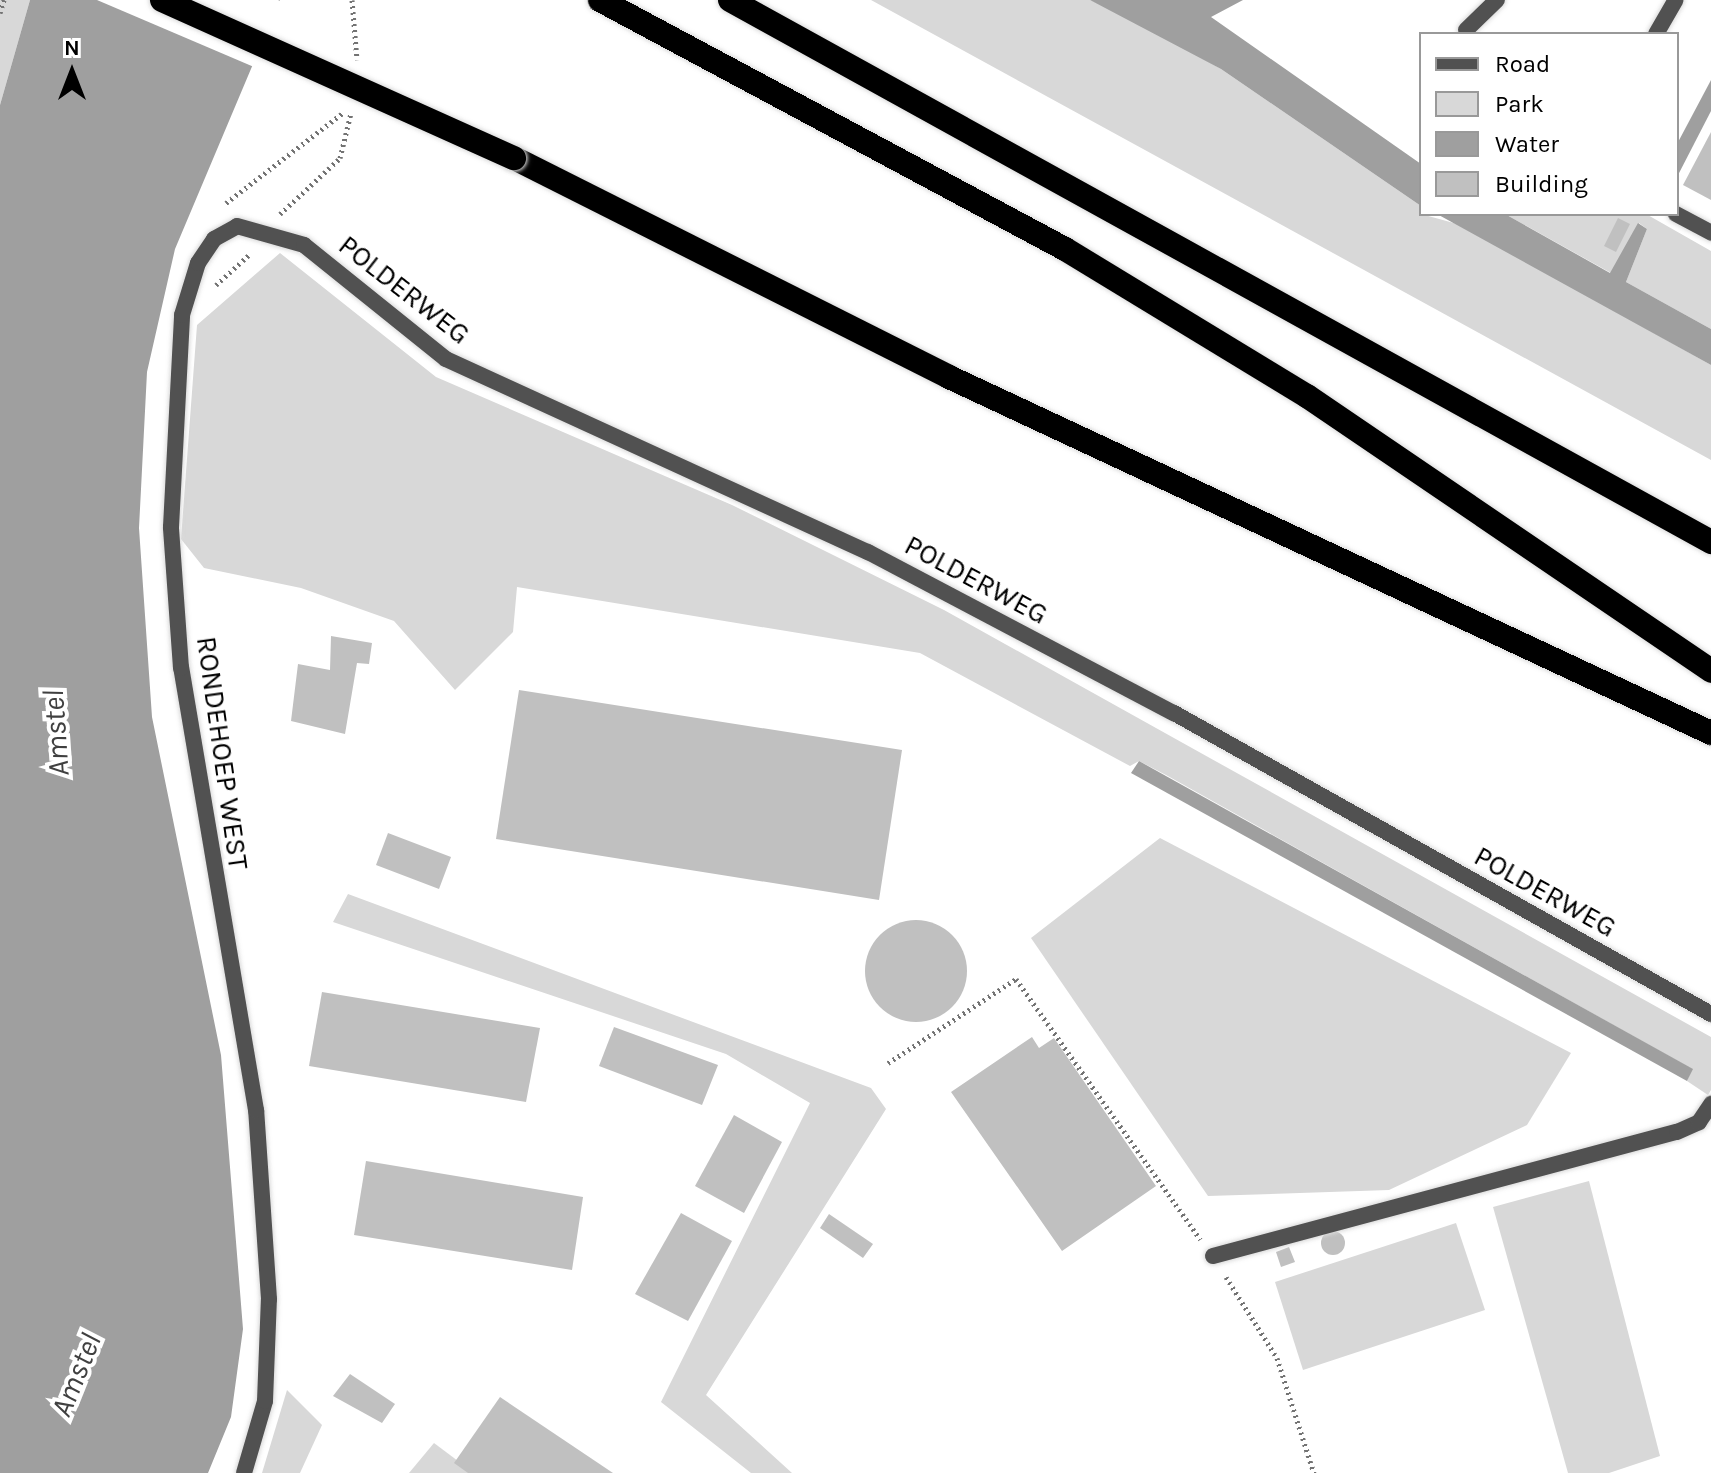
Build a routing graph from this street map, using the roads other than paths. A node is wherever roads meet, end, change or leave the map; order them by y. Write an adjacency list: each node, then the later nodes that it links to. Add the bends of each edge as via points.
1 (162, 0): 13 (highway, bridge, via 514,158 949,377)
2 (600, 0): 12 (highway, via 807,105 1159,306 1307,396)
3 (730, 0): 11 (highway)
4 (1497, 0): 6 (street)
5 (1676, 0): 7 (street)
6 (1466, 30)
7 (1657, 32)
8 (1679, 216): 9 (street)
9 (1711, 233)
10 (214, 239): 14 (street, POLDERWEG, via 252,225 304,245 446,359 868,552 1174,713); 17 (street, RONDEHOEP WEST, via 198,263 182,315 171,527 183,683 256,1110 269,1299 265,1401)
11 (1711, 542)
12 (1711, 671)
13 (1711, 733)
14 (1711, 1014)
15 (1711, 1104): 16 (street, via 1699,1122 1677,1132)
16 (1213, 1256)
17 (244, 1473)

